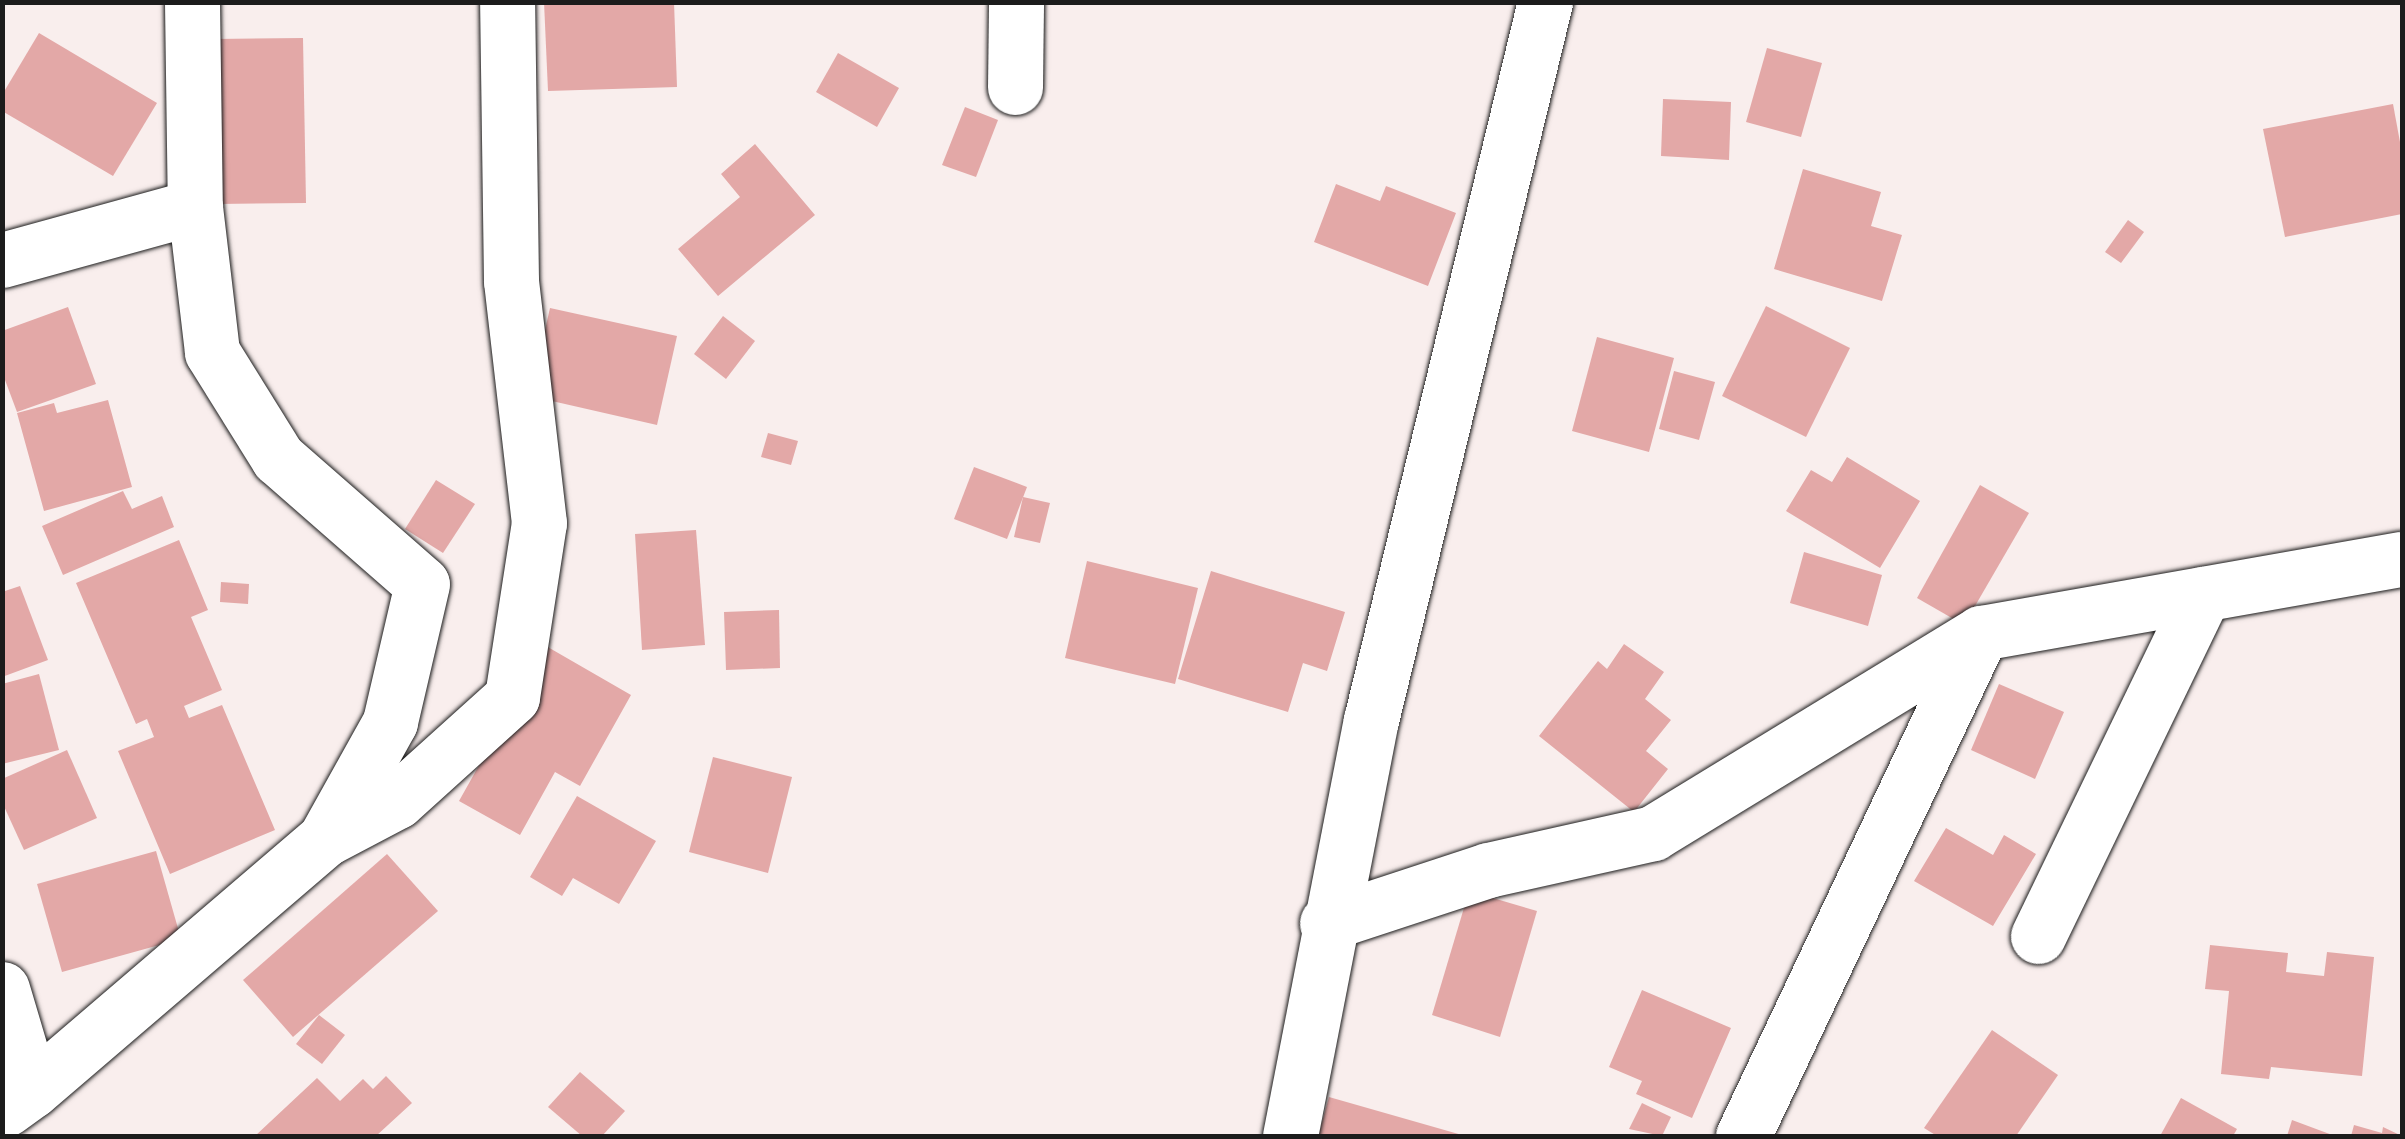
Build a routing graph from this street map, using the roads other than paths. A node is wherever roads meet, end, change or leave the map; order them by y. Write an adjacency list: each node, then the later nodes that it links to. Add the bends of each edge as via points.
1 (192, 2): 6 (street)
2 (507, 2): 11 (street, via 511,281 539,523 512,697 396,801)
3 (1016, 2): 5 (street)
4 (1545, 2): 12 (street)
5 (1015, 87)
6 (195, 207): 7 (street); 11 (street, via 212,352 278,458 422,584 390,722)
7 (2, 260)
8 (2402, 559): 9 (street)
9 (2203, 594): 10 (street); 13 (street)
10 (1982, 633): 12 (street, via 1653,834 1488,870); 17 (street)
11 (325, 839): 15 (street)
12 (1327, 923): 16 (street)
13 (2038, 936)
14 (2, 990): 15 (street)
15 (17, 1101)
16 (1290, 1136)
17 (1743, 1136)

